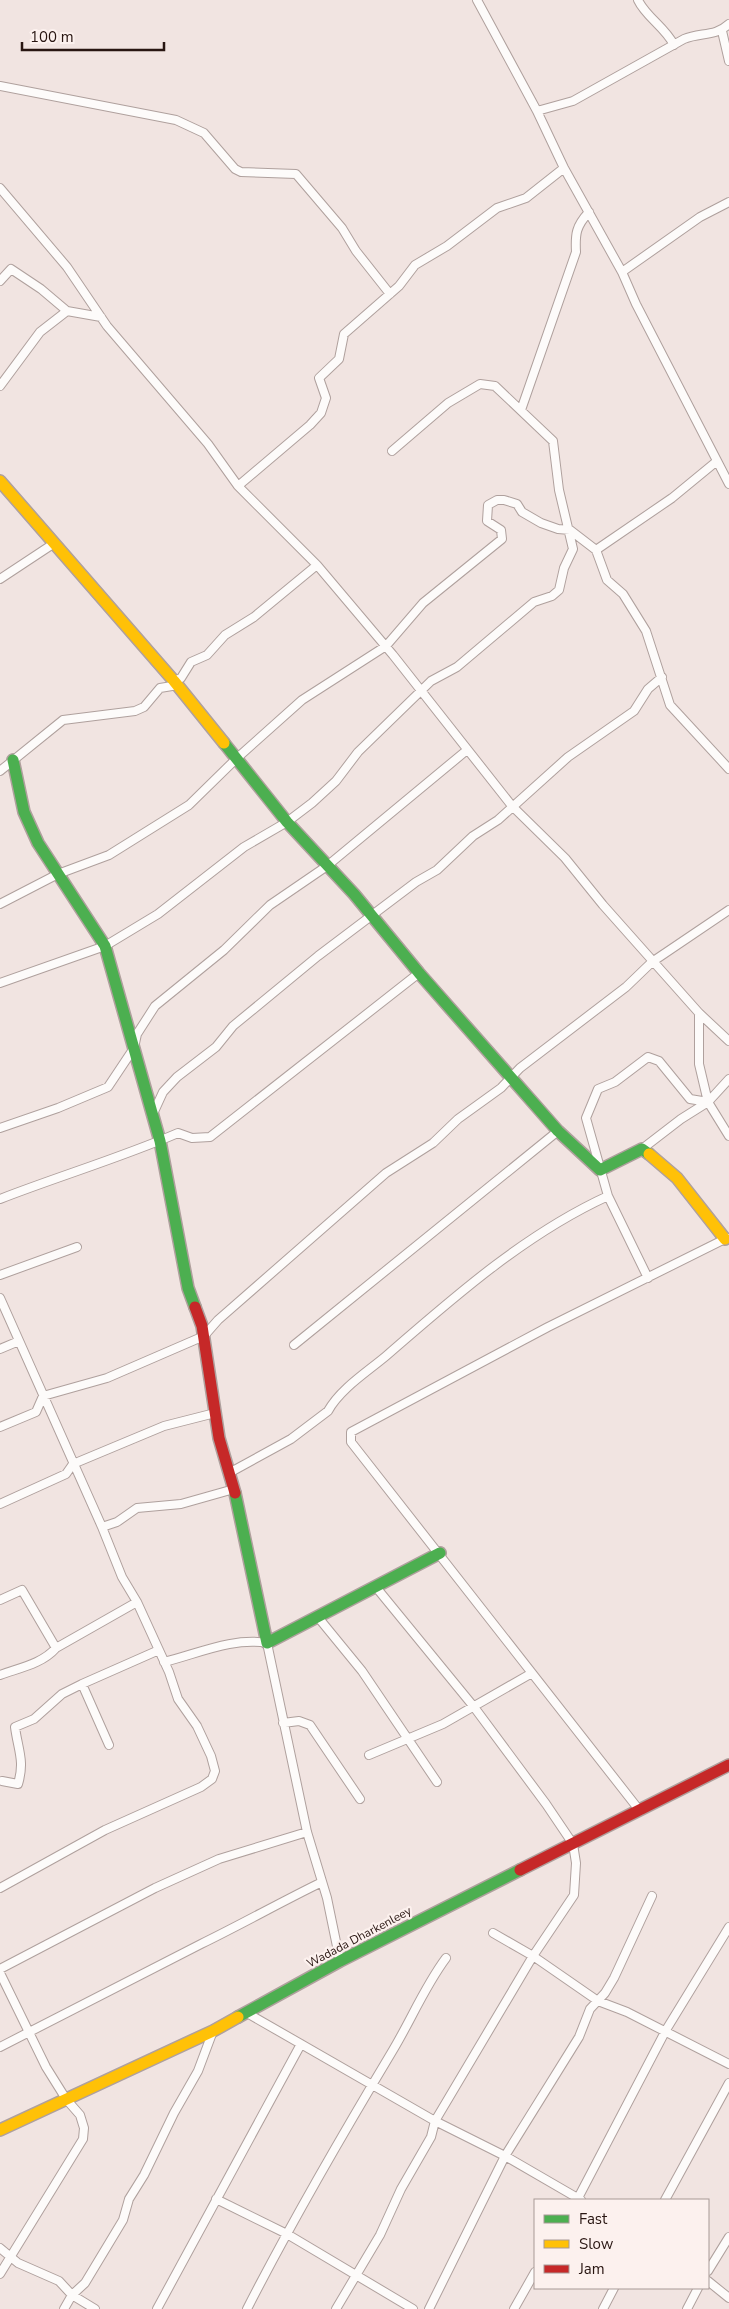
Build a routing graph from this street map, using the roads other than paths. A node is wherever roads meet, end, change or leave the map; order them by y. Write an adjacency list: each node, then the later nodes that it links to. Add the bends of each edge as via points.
1 (477, 0): 8 (street)
2 (638, 0): 5 (street)
3 (729, 24): 4 (street)
4 (722, 31): 5 (street, via 692,36); 6 (street)
5 (674, 45): 8 (street, via 573,101)
6 (729, 61)
7 (0, 86): 15 (street, via 176,120 204,133 241,172 296,174 342,228)
8 (537, 111): 9 (street)
9 (564, 168): 12 (street); 15 (street, via 526,198 497,208 415,265)
10 (0, 188): 17 (street, via 67,267)
11 (729, 202): 13 (street, via 677,233)
12 (589, 212): 13 (street); 19 (street, via 579,222 575,234 576,252)
13 (622, 272): 21 (street)
14 (0, 281): 16 (street, via 11,269 41,288)
15 (390, 294): 25 (street, via 344,334 339,359 319,378 326,398 321,413)
16 (67, 311): 17 (street); 18 (street, via 40,332)
17 (101, 317): 25 (street, via 208,444)
18 (0, 386)
19 (521, 410): 20 (street, via 495,386 480,384 448,403); 26 (street, via 553,441)
20 (392, 451)
21 (718, 461): 22 (street); 28 (street, via 672,498)
22 (727, 475): 24 (street)
23 (0, 481): 27 (street)
24 (729, 484)
25 (238, 486): 29 (street)
26 (570, 530): 28 (street); 31 (street, via 542,523 522,512 517,504 504,500 488,505 488,521 500,530 502,538 423,603); 34 (street, via 572,555 556,593 534,602 457,667 436,676)
27 (53, 544): 30 (street); 33 (street)
28 (596, 550): 32 (street, via 607,580 623,594 646,631)
29 (317, 565): 31 (street); 33 (street, via 225,635 206,655 191,662)
30 (0, 579)
31 (386, 646): 34 (street); 36 (street, via 302,700)
32 (662, 677): 38 (street, via 670,705); 40 (street, via 648,689 634,711 568,757)
33 (176, 683): 36 (street); 37 (street, via 160,688 144,707 135,711 63,720)
34 (421, 691): 35 (street); 41 (street, via 358,752 336,782)
35 (467, 750): 40 (street); 42 (street)
36 (236, 759): 41 (street); 43 (street, via 189,805 109,855)
37 (13, 760): 39 (street); 43 (street, via 24,812 38,843)
38 (729, 769)
39 (0, 771)
40 (512, 806): 46 (street, via 437,870 416,882); 48 (street, via 565,858)
41 (287, 822): 42 (street); 47 (street, via 244,847 158,914)
42 (327, 866): 46 (street); 53 (street, via 270,905 224,950 155,1006 137,1034)
43 (58, 874): 44 (street); 47 (street)
44 (0, 904)
45 (729, 910): 48 (street)
46 (373, 917): 49 (street); 57 (street, via 318,956 233,1026 216,1047 163,1092)
47 (105, 946): 50 (street); 53 (street)
48 (652, 962): 51 (street); 54 (street, via 626,987)
49 (419, 973): 54 (street); 61 (street, via 210,1138 192,1138 178,1133)
50 (0, 983)
51 (698, 1013): 52 (street); 56 (street, via 699,1064)
52 (729, 1041)
53 (134, 1048): 57 (street); 58 (street, via 108,1087)
54 (510, 1077): 59 (street); 71 (street, via 433,1143 386,1173 218,1320)
55 (729, 1079): 56 (street)
56 (708, 1102): 60 (street); 62 (street); 63 (street, via 690,1100 659,1061 648,1057 615,1082 598,1089 590,1104 586,1118)
57 (152, 1116): 61 (street)
58 (0, 1128)
59 (558, 1131): 63 (street); 73 (street)
60 (729, 1136)
61 (160, 1141): 65 (street); 71 (street, via 188,1288)
62 (642, 1149): 63 (street); 66 (street, via 668,1167)
63 (600, 1170): 64 (street)
64 (608, 1196): 69 (street); 79 (street, via 584,1207 534,1239 471,1284 360,1377 328,1411 291,1439)
65 (0, 1199)
66 (727, 1238): 69 (street)
67 (77, 1247): 68 (street)
68 (0, 1275)
69 (648, 1278): 83 (street, via 548,1327 351,1432 351,1442)
70 (0, 1298): 72 (street)
71 (204, 1336): 75 (street, via 107,1378); 76 (street)
72 (19, 1341): 74 (street); 75 (street)
73 (294, 1345)
74 (0, 1349)
75 (42, 1396): 77 (street, via 36,1412); 78 (street)
76 (215, 1413): 78 (street, via 164,1426); 79 (street)
77 (0, 1427)
78 (73, 1464): 81 (street, via 66,1474); 82 (street)
79 (229, 1473): 80 (street)
80 (234, 1489): 82 (street, via 181,1504 137,1508 117,1522); 88 (street)
81 (0, 1504)
82 (102, 1527): 86 (street)
83 (440, 1554): 84 (street); 92 (street)
84 (375, 1586): 87 (street); 95 (street)
85 (0, 1600): 89 (street, via 22,1590)
86 (136, 1602): 89 (street); 90 (street)
87 (317, 1616): 88 (street); 97 (street, via 362,1671)
88 (267, 1643): 91 (street, via 217,1647); 96 (street)
89 (56, 1648): 93 (street, via 50,1655 30,1665)
90 (159, 1650): 91 (street); 94 (street)
91 (164, 1662): 108 (street, via 178,1698 197,1726 211,1756 215,1771 212,1779 168,1803 105,1830)
92 (532, 1673): 95 (street); 104 (street)
93 (0, 1675)
94 (82, 1684): 98 (street); 101 (street, via 62,1694 34,1719 15,1727 23,1765 21,1775 18,1784)
95 (474, 1706): 97 (street); 106 (street)
96 (283, 1723): 103 (street, via 299,1720 310,1725); 105 (street)
97 (408, 1740): 99 (street); 102 (street)
98 (109, 1745)
99 (369, 1755)
100 (729, 1765): 104 (street, Wadada Dharkenleey)
101 (1, 1781)
102 (437, 1782)
103 (360, 1799)
104 (640, 1812): 106 (street, Wadada Dharkenleey)
105 (307, 1832): 107 (street); 115 (street, via 219,1859 155,1888)
106 (573, 1844): 112 (street, via 574,1895); 114 (street, Wadada Dharkenleey)
107 (322, 1882): 114 (street); 120 (street)
108 (0, 1888)
109 (652, 1896): 116 (street, via 614,1978)
110 (729, 1927): 118 (street)
111 (492, 1933): 112 (street)
112 (533, 1956): 116 (street); 127 (street)
113 (446, 1958): 125 (street)
114 (340, 1961): 117 (street, Wadada Dharkenleey)
115 (0, 1971): 120 (street)
116 (598, 2002): 118 (street); 129 (street, via 590,2009 579,2037)
117 (247, 2013): 119 (street, Wadada Dharkenleey); 121 (street)
118 (666, 2030): 123 (street); 132 (street)
119 (213, 2031): 126 (street, Wadada Dharkenleey); 145 (street, via 198,2071 129,2199 123,2220 85,2283)
120 (29, 2034): 122 (street); 126 (street)
121 (301, 2044): 125 (street); 130 (street)
122 (0, 2047)
123 (729, 2064)
124 (729, 2083): 133 (street)
125 (372, 2084): 127 (street); 134 (street)
126 (66, 2099): 128 (street, Wadada Dharkenleey); 137 (street, via 80,2116 83,2138)
127 (436, 2121): 129 (street); 141 (street, via 431,2137 380,2235)
128 (0, 2130)
129 (505, 2156): 131 (street); 153 (street)
130 (216, 2199): 134 (street); 149 (street)
131 (576, 2199)
132 (579, 2199)
133 (666, 2199)
134 (287, 2234): 141 (street); 150 (street)
135 (729, 2237): 138 (street)
136 (0, 2248): 137 (street)
137 (10, 2258): 139 (street); 145 (street, via 59,2281)
138 (709, 2269)
139 (0, 2274)
140 (534, 2274): 154 (street)
141 (355, 2275): 151 (street); 152 (street)
142 (709, 2282): 146 (street)
143 (613, 2289): 155 (street)
144 (697, 2289): 156 (street)
145 (72, 2295): 147 (street); 148 (street)
146 (729, 2298)
147 (64, 2309)
148 (95, 2309)
149 (157, 2309)
150 (247, 2309)
151 (336, 2309)
152 (413, 2309)
153 (428, 2309)
154 (514, 2309)
155 (603, 2309)
156 (687, 2309)

